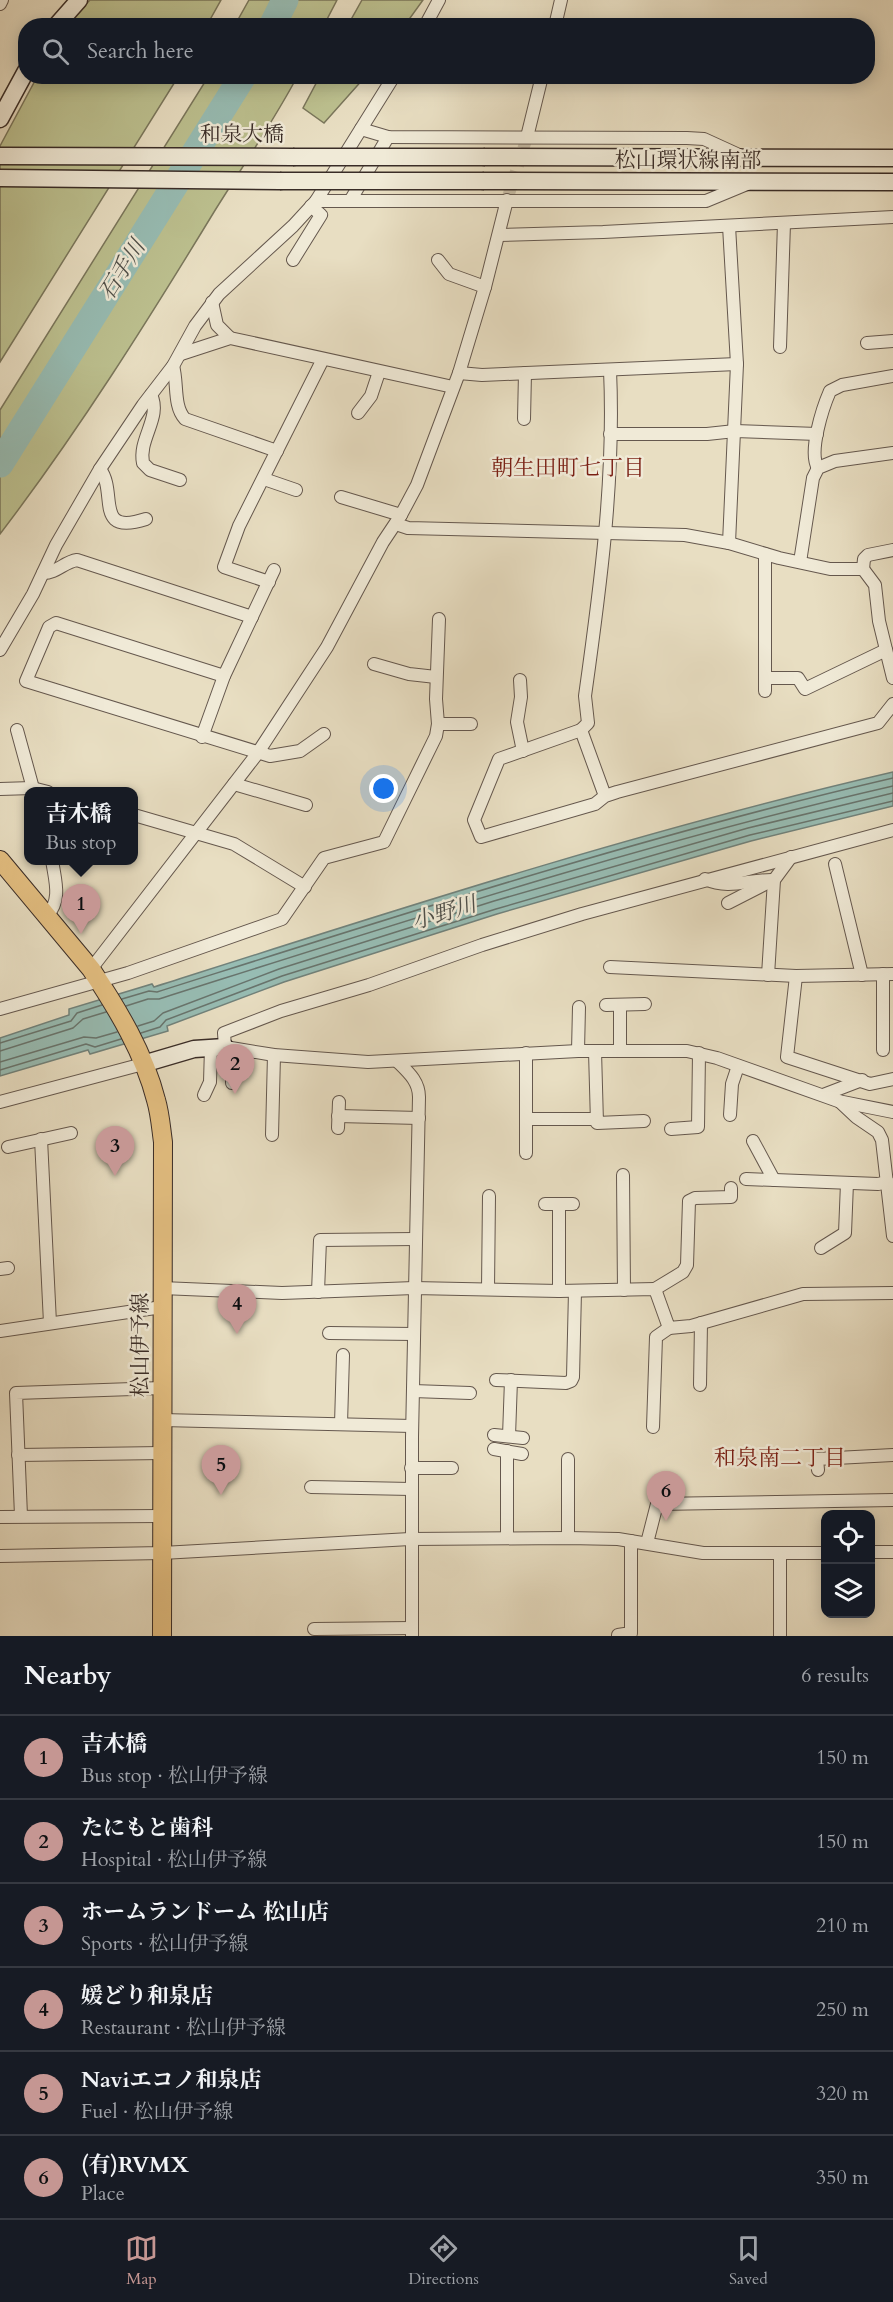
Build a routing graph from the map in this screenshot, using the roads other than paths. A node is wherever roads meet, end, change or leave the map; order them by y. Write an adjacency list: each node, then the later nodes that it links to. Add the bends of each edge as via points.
1 (79, 0): 4 (street)
2 (439, 0): 5 (street)
3 (561, 0): 6 (street)
4 (63, 18)
5 (429, 18)
6 (557, 18)
7 (19, 84): 10 (street)
8 (389, 84): 11 (street)
9 (540, 84): 12 (street)
10 (0, 119)
11 (361, 129): 13 (street); 23 (street)
12 (527, 136): 13 (street); 16 (street, via 705,139)
13 (388, 137): 22 (street)
14 (0, 156): 15 (street, 和泉大橋, bridge)
15 (484, 157): 16 (street, 松山環状線南部)
16 (746, 158): 17 (street, 松山環状線南部)
17 (893, 158)
18 (0, 178): 20 (street, 松山環状線南部, bridge)
19 (893, 182): 20 (street, 松山環状線南部)
20 (748, 183): 21 (street, via 706,201)
21 (507, 200): 22 (street); 27 (street)
22 (350, 201): 23 (street)
23 (314, 203): 28 (street, via 321,215); 31 (street)
24 (893, 217): 25 (street)
25 (784, 223): 26 (street); 35 (street)
26 (729, 225): 27 (street); 38 (street)
27 (499, 235): 30 (street)
28 (293, 260)
29 (438, 260): 30 (street, via 449,274)
30 (485, 287): 42 (street)
31 (212, 302): 32 (street, via 217,325); 36 (street)
32 (230, 338): 36 (street); 37 (street)
33 (893, 342): 34 (street)
34 (867, 343)
35 (780, 347)
36 (181, 354): 39 (street)
37 (323, 359): 41 (street); 52 (street)
38 (737, 364): 40 (street); 49 (street)
39 (173, 366): 46 (street); 52 (street, via 180,414 185,419)
40 (610, 370): 43 (street); 50 (street)
41 (379, 372): 45 (street); 47 (street, via 371,396)
42 (459, 373): 43 (street); 45 (street)
43 (525, 373): 48 (street)
44 (893, 376): 51 (street, via 842,385 830,391)
45 (453, 387): 61 (street, via 417,485)
46 (151, 395): 55 (street); 57 (street, via 155,408 143,444 143,463 150,470)
47 (358, 413)
48 (524, 419)
49 (735, 431): 50 (street); 51 (street); 63 (street)
50 (610, 434): 62 (street)
51 (817, 434): 54 (street, via 814,456)
52 (277, 452): 56 (street)
53 (893, 453): 54 (street, via 835,461)
54 (818, 468): 66 (street, via 813,478)
55 (100, 469): 60 (street, via 105,475 112,516 120,523); 69 (street)
56 (264, 479): 58 (street); 70 (street, via 239,526 224,567)
57 (180, 480)
58 (296, 490)
59 (341, 497): 61 (street)
60 (146, 519)
61 (398, 520): 62 (street, via 408,528); 90 (street, via 327,647)
62 (605, 533): 63 (street, via 685,535); 86 (street, via 585,696 588,723)
63 (729, 543): 65 (street)
64 (893, 550): 67 (street, via 868,555)
65 (765, 554): 66 (street); 78 (street)
66 (800, 562): 67 (street, via 830,569)
67 (863, 569): 74 (street, via 875,585)
68 (274, 570): 70 (street)
69 (43, 573): 71 (street, via 77,560); 73 (street)
70 (269, 582): 71 (street)
71 (252, 617): 76 (street)
72 (439, 619): 77 (street)
73 (0, 650)
74 (886, 650): 78 (street, via 805,689 798,678); 79 (street)
75 (374, 664): 77 (street)
76 (224, 676): 88 (street); 88 (street, via 57,623 49,627 26,681)
77 (436, 677): 83 (street)
78 (765, 678): 81 (street)
79 (893, 678)
80 (520, 680): 89 (street, via 522,697 517,722)
81 (765, 691)
82 (893, 704): 95 (street, via 878,723)
83 (438, 724): 84 (street); 106 (street, via 436,736 384,842 324,858)
84 (471, 724)
85 (17, 730): 92 (street)
86 (581, 730): 89 (street); 95 (street)
87 (324, 734): 90 (street, via 300,751 281,756)
88 (202, 737): 90 (street)
89 (523, 751): 95 (street, via 499,759 474,820 481,837 594,804)
90 (257, 754): 91 (street)
91 (234, 784): 96 (street); 99 (street)
92 (32, 787)
93 (0, 789): 94 (street)
94 (24, 790)
95 (605, 796)
96 (306, 806)
97 (138, 816): 99 (street)
98 (893, 830): 100 (street)
99 (197, 832): 106 (street, via 234,844); 114 (street)
100 (791, 857): 104 (street); 105 (street)
101 (0, 860): 108 (main road)
102 (835, 864): 112 (street)
103 (53, 865): 108 (street, via 57,900)
104 (705, 879): 105 (street, via 730,886); 121 (street, via 482,945 281,1011 224,1033)
105 (774, 880): 107 (street); 111 (street)
106 (305, 887): 114 (street, via 282,919 128,973)
107 (728, 903)
108 (46, 916): 114 (main road)
109 (610, 967): 111 (street)
110 (888, 974): 112 (street); 120 (street)
111 (768, 975): 113 (street)
112 (862, 975): 113 (street)
113 (796, 976): 132 (street, via 787,1057)
114 (97, 978): 119 (street); 128 (main road, 松山伊予線)
115 (645, 1004): 117 (street)
116 (606, 1005): 117 (street)
117 (620, 1005): 124 (street)
118 (579, 1007): 122 (street)
119 (0, 1009)
120 (886, 1042)
121 (223, 1048): 127 (street); 128 (street, via 194,1049); 133 (street); 134 (street)
122 (578, 1051): 123 (street); 125 (street)
123 (595, 1051): 124 (street); 143 (street)
124 (620, 1051): 126 (street)
125 (526, 1053): 129 (street); 142 (street)
126 (699, 1053): 130 (street); 145 (street, via 698,1127)
127 (274, 1055): 129 (street); 147 (street)
128 (142, 1061): 137 (street); 165 (main road, 松山伊予線, via 156,1100 163,1142)
129 (397, 1061): 141 (street, via 419,1088)
130 (738, 1066): 135 (street); 140 (street, via 732,1084)
131 (893, 1079): 132 (street, via 870,1084)
132 (862, 1080): 135 (street)
133 (232, 1083)
134 (204, 1095)
135 (823, 1095): 136 (street)
136 (838, 1101): 139 (street); 155 (street, via 878,1132)
137 (0, 1102)
138 (339, 1102): 141 (street, via 338,1122)
139 (893, 1112)
140 (730, 1115)
141 (419, 1118): 163 (street)
142 (527, 1119): 143 (street); 151 (street)
143 (597, 1119): 144 (street, via 597,1123)
144 (644, 1121)
145 (671, 1129)
146 (71, 1133): 148 (street)
147 (273, 1135)
148 (40, 1139): 150 (street); 175 (street)
149 (753, 1141): 154 (street)
150 (8, 1147)
151 (526, 1153)
152 (623, 1175): 169 (street)
153 (746, 1179): 154 (street)
154 (774, 1180): 156 (street)
155 (888, 1182): 156 (street); 162 (street)
156 (847, 1183): 164 (street, via 845,1233)
157 (731, 1188): 168 (street, via 731,1197 688,1201 687,1265 683,1272)
158 (489, 1196): 167 (street)
159 (545, 1204): 160 (street)
160 (559, 1204): 161 (street); 170 (street)
161 (573, 1204)
162 (893, 1236)
163 (415, 1239): 166 (street); 172 (street, via 320,1240)
164 (821, 1248)
165 (162, 1287): 172 (street); 174 (main road, 松山伊予線)
166 (414, 1288): 167 (street); 172 (street); 180 (street)
167 (488, 1289): 170 (street)
168 (655, 1289): 169 (street); 177 (street)
169 (624, 1290): 171 (street)
170 (559, 1291): 171 (street)
171 (575, 1291): 183 (street, via 571,1381)
172 (318, 1292)
173 (893, 1293): 176 (street, via 803,1294)
174 (162, 1307): 175 (street); 185 (main road, 松山伊予線)
175 (50, 1323): 178 (street)
176 (701, 1323): 177 (street); 184 (street)
177 (669, 1328): 191 (street, via 656,1337)
178 (0, 1331)
179 (329, 1333): 180 (street)
180 (414, 1334): 186 (street)
181 (344, 1355): 189 (street)
182 (496, 1380): 183 (street)
183 (511, 1380): 193 (street)
184 (700, 1385)
185 (162, 1388): 188 (main road, 松山伊予線); 197 (street, via 16,1393)
186 (413, 1391): 187 (street); 190 (street)
187 (470, 1393)
188 (162, 1420): 189 (street); 195 (main road, 松山伊予線)
189 (341, 1424): 190 (street)
190 (412, 1426): 200 (street)
191 (653, 1427)
192 (494, 1435): 193 (street)
193 (509, 1436): 194 (street)
194 (523, 1438)
195 (162, 1453): 197 (street); 207 (main road, 松山伊予線)
196 (522, 1454): 209 (street, via 500,1450)
197 (18, 1455): 206 (street)
198 (893, 1455): 202 (street, via 817,1459)
199 (568, 1459): 210 (street)
200 (411, 1468): 201 (street); 204 (street)
201 (452, 1468)
202 (818, 1470)
203 (311, 1487): 204 (street)
204 (411, 1489): 211 (street)
205 (893, 1500): 213 (street, via 657,1504)
206 (21, 1516): 207 (street); 208 (street)
207 (162, 1516): 216 (main road, 松山伊予線)
208 (0, 1517)
209 (507, 1538): 210 (street); 211 (street)
210 (568, 1538): 212 (street)
211 (410, 1539): 216 (street); 221 (street)
212 (631, 1541): 213 (street); 222 (street, via 632,1633)
213 (647, 1543): 217 (street, via 703,1553)
214 (875, 1552): 215 (street)
215 (893, 1552)
216 (162, 1553): 219 (street); 223 (main road, 松山伊予線)
217 (780, 1553): 218 (street); 224 (street)
218 (821, 1553)
219 (0, 1556)
220 (314, 1629): 221 (street)
221 (412, 1632)
222 (618, 1635)
223 (162, 1636)
224 (780, 1636)

